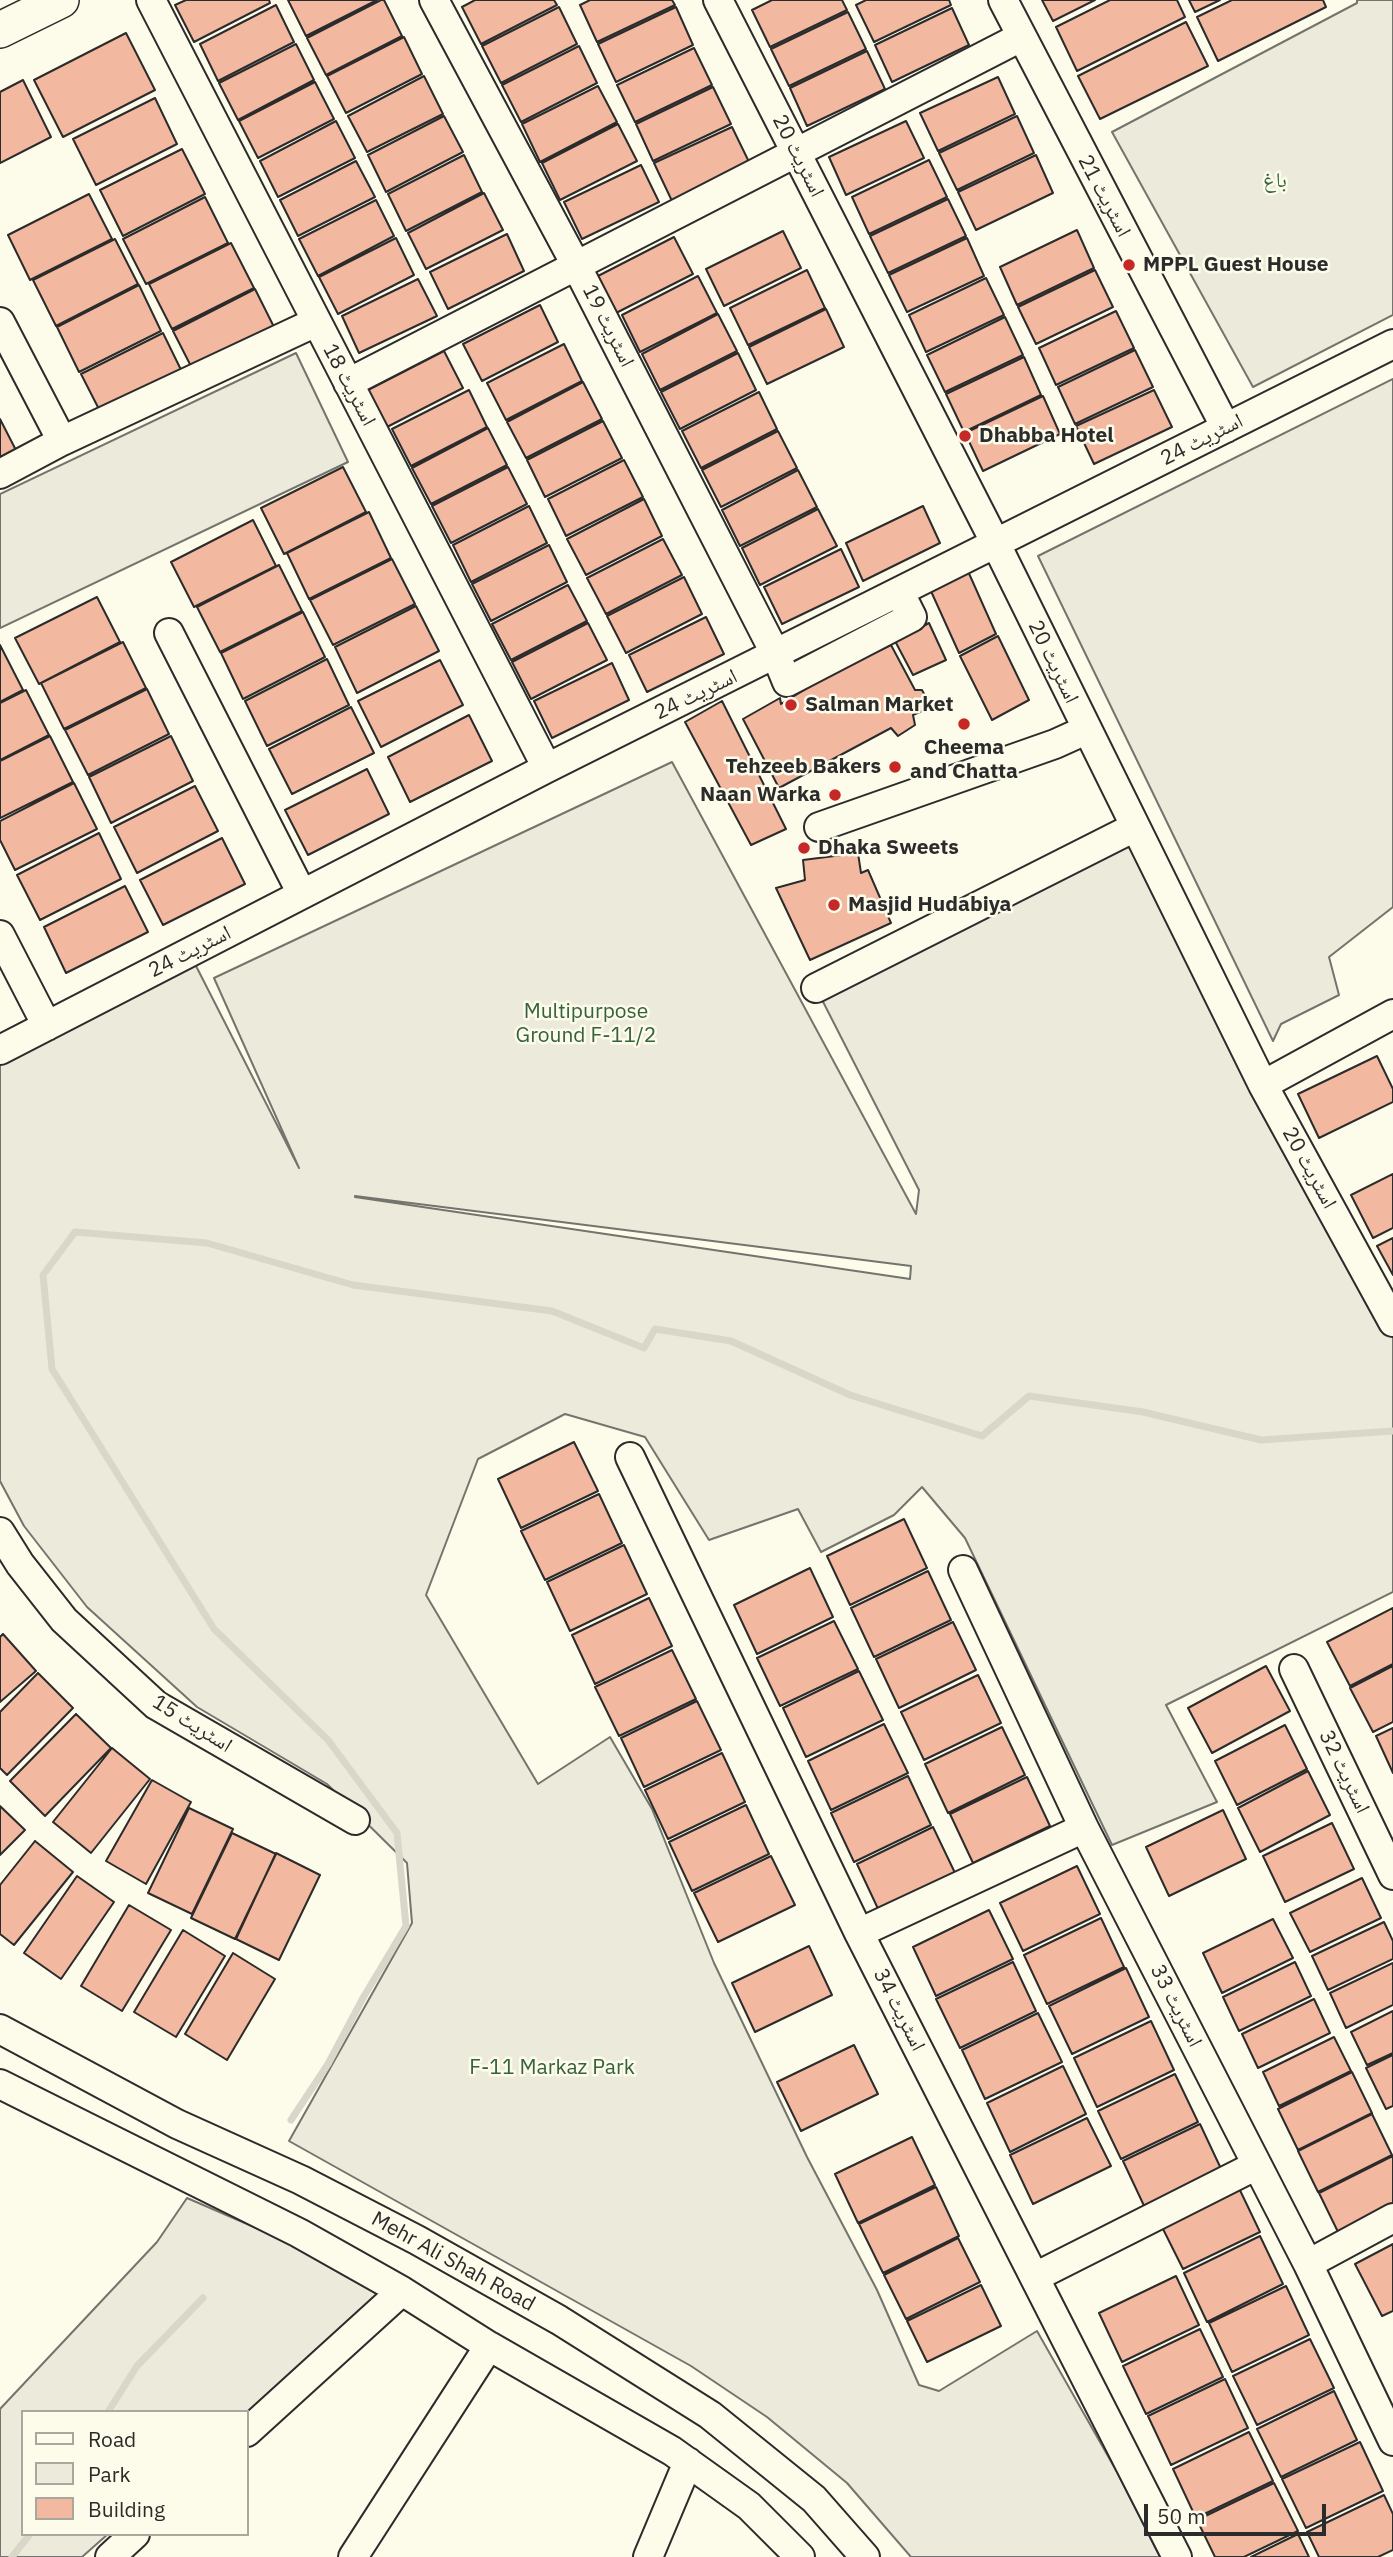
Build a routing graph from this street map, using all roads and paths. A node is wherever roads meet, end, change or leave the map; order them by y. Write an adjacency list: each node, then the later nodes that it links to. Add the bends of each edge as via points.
1 (61, 0): 6 (main road)
2 (152, 0): 11 (street, اسٹریٹ 18)
3 (434, 0): 9 (street, اسٹریٹ 19)
4 (718, 0): 8 (street, اسٹریٹ 20)
5 (1003, 0): 7 (street, اسٹریٹ 21)
6 (0, 30)
7 (1021, 37): 8 (street); 14 (street, اسٹریٹ 21)
8 (797, 153): 9 (street); 17 (street, اسٹریٹ 20)
9 (577, 267): 13 (street); 19 (street, اسٹریٹ 19)
10 (0, 322): 15 (street)
11 (316, 322): 13 (street, اسٹریٹ 18); 15 (street)
12 (1393, 344): 14 (street, اسٹریٹ 24)
13 (348, 383): 21 (street, اسٹریٹ 18)
14 (1226, 428): 17 (street, اسٹریٹ 24)
15 (62, 441): 16 (street)
16 (0, 474)
17 (996, 544): 19 (street, اسٹریٹ 24); 20 (street, اسٹریٹ 20)
18 (169, 633): 24 (street)
19 (776, 655): 21 (street, اسٹریٹ 24)
20 (1086, 730): 22 (street); 23 (street, اسٹریٹ 20)
21 (547, 768): 24 (street, اسٹریٹ 24)
22 (819, 827)
23 (1135, 827): 26 (street); 30 (street, اسٹریٹ 20)
24 (303, 894): 28 (street, اسٹریٹ 24)
25 (0, 935): 28 (street)
26 (816, 988)
27 (1393, 1014): 30 (street)
28 (47, 1026): 29 (street, اسٹریٹ 24)
29 (0, 1049)
30 (1263, 1085): 31 (street, اسٹریٹ 20)
31 (1393, 1322)
32 (630, 1457): 39 (street, اسٹریٹ 34)
33 (0, 1532): 36 (street, اسٹریٹ 15, via 64,1620 156,1705)
34 (963, 1570): 37 (street, اسٹریٹ 33)
35 (1294, 1669): 38 (street, اسٹریٹ 32)
36 (355, 1821)
37 (1084, 1828): 39 (street); 42 (street, اسٹریٹ 33)
38 (1393, 1875)
39 (859, 1933): 45 (street, اسٹریٹ 34)
40 (0, 2029): 56 (street, Mehr Ali Shah Road, via 177,2124 301,2180 417,2240 559,2320 710,2415 814,2499)
41 (0, 2084): 46 (street, via 299,2233)
42 (1257, 2165): 44 (street, اسٹریٹ 33); 45 (street)
43 (1393, 2218): 44 (street)
44 (1308, 2264): 49 (street, اسٹریٹ 33)
45 (1035, 2277): 57 (street, اسٹریٹ 34)
46 (402, 2291): 47 (street); 48 (street)
47 (489, 2346): 50 (street); 53 (street)
48 (248, 2431)
49 (1393, 2441)
50 (688, 2462): 54 (street); 55 (street, via 749,2507)
51 (133, 2536): 52 (street)
52 (110, 2557)
53 (353, 2557)
54 (648, 2557)
55 (800, 2557)
56 (865, 2557)
57 (1177, 2557)

